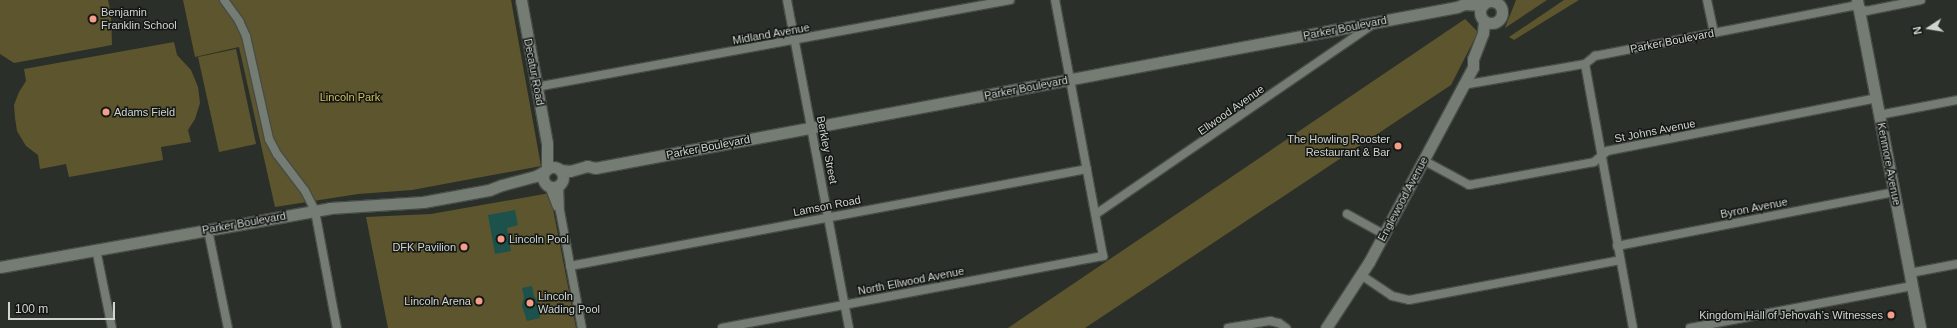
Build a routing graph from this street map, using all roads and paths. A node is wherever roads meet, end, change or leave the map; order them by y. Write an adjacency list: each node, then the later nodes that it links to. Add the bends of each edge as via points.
1 (224, 0): 33 (street, via 246,36 269,139 305,191)
2 (520, 0): 20 (street, Decatur Road)
3 (787, 0): 16 (street, Berkley Street)
4 (1010, 0): 16 (street, Midland Avenue)
5 (1055, 0): 18 (street)
6 (1505, 0): 12 (street, Englewood Avenue)
7 (1707, 0): 15 (street)
8 (1921, 0): 10 (street, Parker Boulevard, via 1866,11)
9 (1488, 2): 11 (street, Parker Boulevard); 12 (street, via 1496,2); 13 (street, Englewood Avenue, via 1480,11)
10 (1858, 4): 15 (street, Parker Boulevard); 21 (street, Kenmore Avenue)
11 (1458, 7): 13 (street, via 1474,12); 14 (street, Parker Boulevard)
12 (1502, 11): 13 (street, Englewood Avenue, via 1500,18)
13 (1487, 21): 19 (street, Englewood Avenue, via 1481,59 1473,67)
14 (1378, 22): 18 (street, Parker Boulevard); 34 (street, Ellwood Avenue)
15 (1714, 34): 17 (street, Parker Boulevard, via 1595,56)
16 (794, 41): 20 (street, Midland Avenue); 24 (street, Berkley Street)
17 (1585, 64): 19 (street, Parker Boulevard); 25 (street)
18 (1070, 79): 24 (street, Parker Boulevard); 28 (street)
19 (1463, 85): 26 (street, Englewood Avenue)
20 (536, 87): 29 (street, Decatur Road)
21 (1876, 98): 23 (street, Kenmore Avenue); 25 (street, St Johns Avenue, via 1607,151)
22 (1957, 100): 23 (street)
23 (1879, 115): 32 (street, Kenmore Avenue)
24 (811, 128): 27 (street, Parker Boulevard); 36 (street, Berkley Street)
25 (1601, 156): 26 (street, St Johns Avenue, via 1594,162 1469,185); 39 (street)
26 (1423, 160): 38 (street, Englewood Avenue)
27 (595, 168): 29 (street, Parker Boulevard, via 587,166 570,171); 30 (street, Parker Boulevard, via 589,173)
28 (1088, 168): 34 (street); 36 (street, Lamson Road)
29 (552, 170): 30 (street, via 544,180); 30 (street, via 563,174); 31 (street, Parker Boulevard)
30 (554, 184): 31 (street, Parker Boulevard, via 536,183 502,191); 43 (street)
31 (489, 190): 33 (street, Parker Boulevard, via 423,202)
32 (1894, 192): 39 (street, Byron Avenue); 45 (street, Kenmore Avenue)
33 (315, 211): 37 (street, Parker Boulevard); 51 (street)
34 (1096, 214): 48 (street, North Ellwood Avenue, via 1103,256)
35 (1347, 214): 38 (street)
36 (828, 217): 43 (street, Lamson Road); 48 (street, Berkley Street)
37 (208, 230): 40 (street, Parker Boulevard); 50 (street)
38 (1384, 235): 46 (street, Englewood Avenue)
39 (1617, 246): 41 (street)
40 (96, 249): 44 (street, Parker Boulevard); 49 (street)
41 (1620, 260): 46 (street, via 1409,300 1392,296); 58 (street)
42 (1957, 264): 45 (street)
43 (570, 266): 52 (street)
44 (0, 267)
45 (1910, 273): 47 (street, Kenmore Avenue)
46 (1361, 275): 57 (street, Englewood Avenue)
47 (1912, 286): 59 (street); 60 (street, Kenmore Avenue)
48 (845, 305): 53 (street, North Ellwood Avenue); 54 (street, Berkley Street)
49 (112, 328)
50 (228, 328)
51 (337, 328)
52 (582, 328)
53 (722, 328)
54 (850, 328)
55 (1228, 328): 56 (street, via 1270,321)
56 (1286, 328)
57 (1326, 328)
58 (1633, 328)
59 (1690, 328)
60 (1920, 328)

